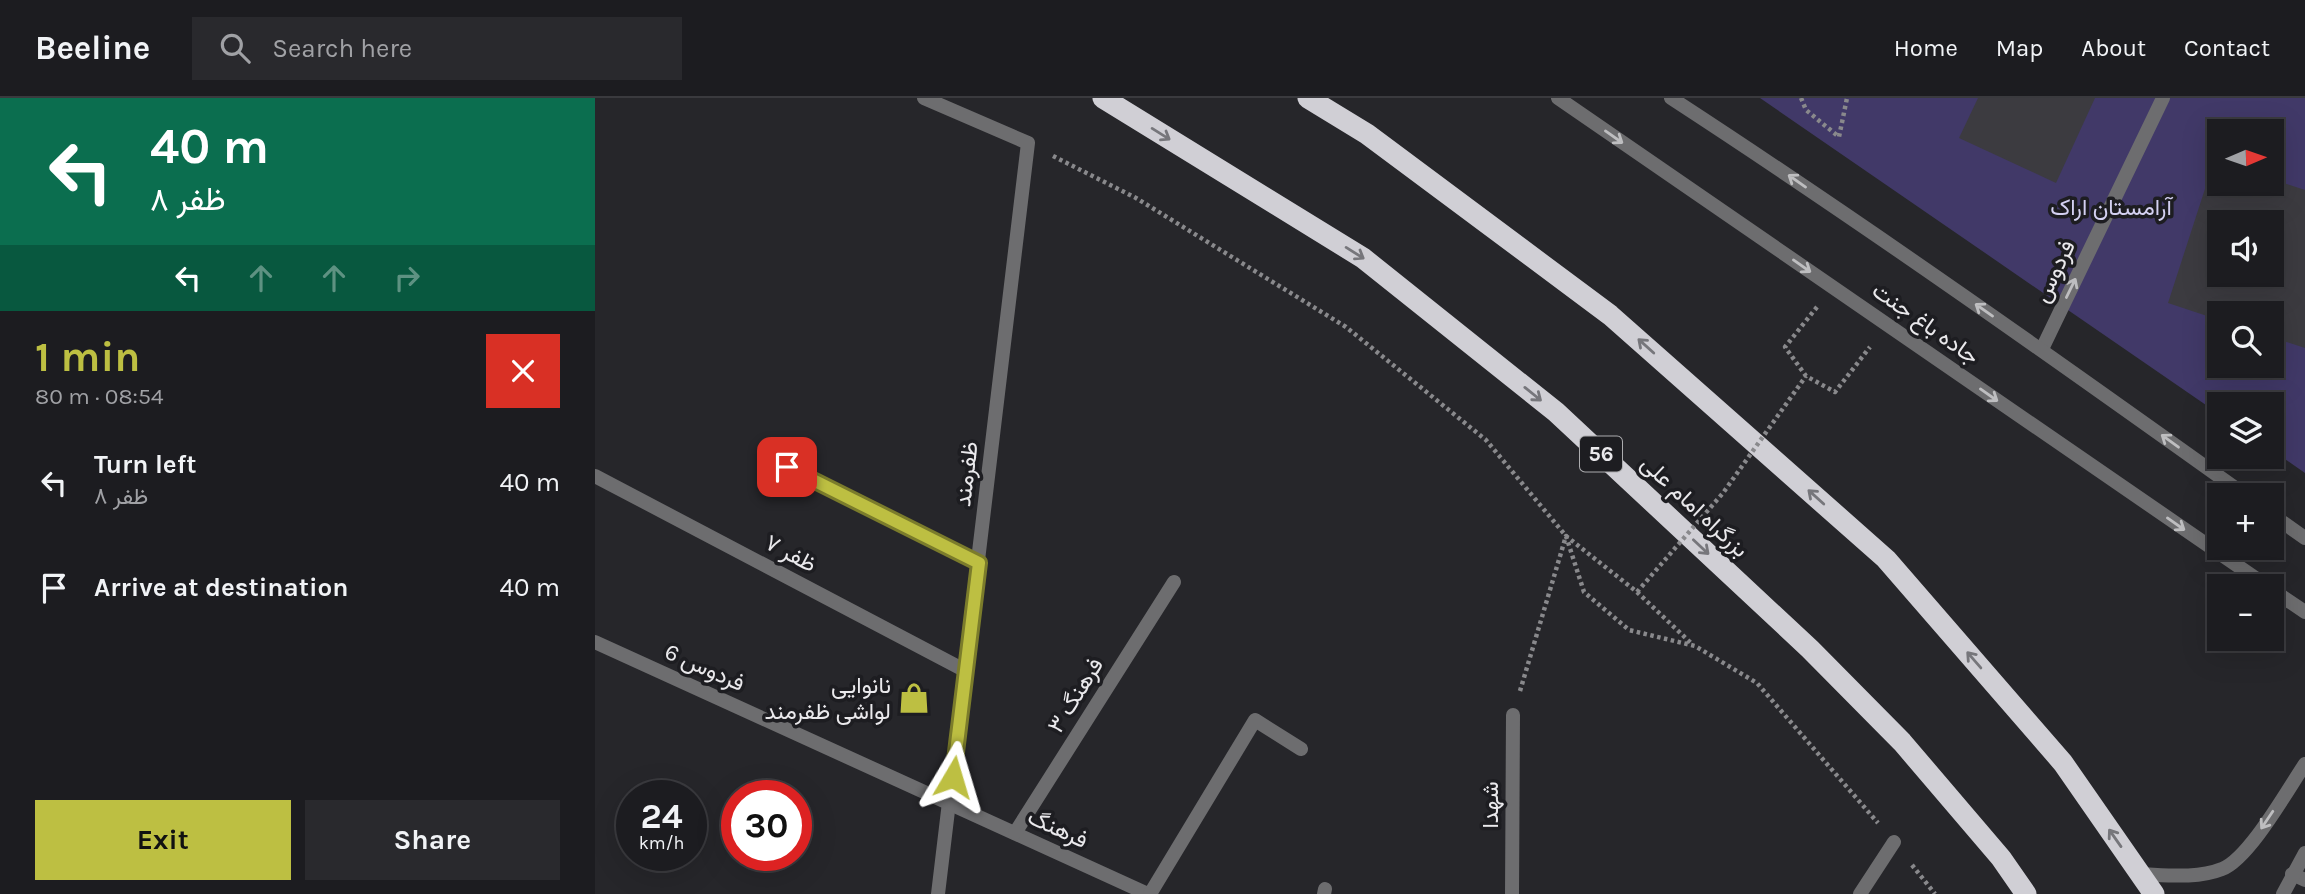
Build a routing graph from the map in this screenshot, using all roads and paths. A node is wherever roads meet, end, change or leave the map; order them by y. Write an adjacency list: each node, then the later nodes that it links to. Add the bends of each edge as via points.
1 (924, 98): 9 (street)
2 (1103, 98): 43 (highway, بزرگراه امام علی / 56, one-way to 43, via 1363,258 1556,412 1902,742)
3 (1308, 98): 36 (highway, one-way to 3, via 2063,763 1886,559 1610,314 1367,134)
4 (1558, 98): 10 (street, جاده باغ جنت, one-way to 10)
5 (1671, 98): 12 (street, جاده باغ جنت, one-way to 5)
6 (1801, 98): 7 (path, via 1806,110 1839,137)
7 (1847, 98)
8 (2163, 98): 12 (street, فردوس, one-way to 8)
9 (1028, 143): 18 (path, via 1136,198 1346,327 1486,440); 20 (street, ظفرمند)
10 (1833, 287): 11 (street, جاده باغ جنت); 13 (path, via 1786,347)
11 (1887, 324): 13 (path, via 1835,392); 21 (street, جاده باغ جنت, one-way to 21)
12 (2042, 349): 16 (street, جاده باغ جنت, one-way to 12)
13 (1806, 376): 23 (path, bridge, via 1723,493)
14 (787, 467): 20 (street)
15 (595, 476): 28 (street, ظفر ۷)
16 (2228, 483)
17 (2284, 523): 19 (street)
18 (1566, 536): 23 (path); 27 (path, via 1584,592 1593,600 1629,630); 29 (path)
19 (2305, 538)
20 (979, 563): 28 (street, ظفرمند)
21 (2250, 574)
22 (1174, 582): 33 (street, فرهنگ ۳)
23 (1637, 592): 27 (path)
24 (2284, 598): 25 (street)
25 (2305, 612)
26 (595, 642): 32 (street, فردوس 6)
27 (1695, 646): 34 (path, via 1757,683)
28 (966, 671): 32 (street, ظفرمند)
29 (1513, 715): 40 (street, شهدا)
30 (1301, 749): 39 (street, via 1255,720)
31 (2305, 764): 36 (street, one-way to 36, via 2245,852 2223,869 2184,876)
32 (949, 803): 33 (street, فرهنگ); 38 (street, ظفرمند)
33 (1014, 833): 39 (street, فرهنگ)
34 (1894, 842): 41 (street); 42 (path)
35 (2305, 853): 37 (street)
36 (2140, 874): 44 (highway)
37 (2298, 877): 45 (street)
38 (938, 894)
39 (1149, 894)
40 (1512, 894)
41 (1860, 894)
42 (1935, 894)
43 (2026, 894)
44 (2154, 894)
45 (2283, 894)

